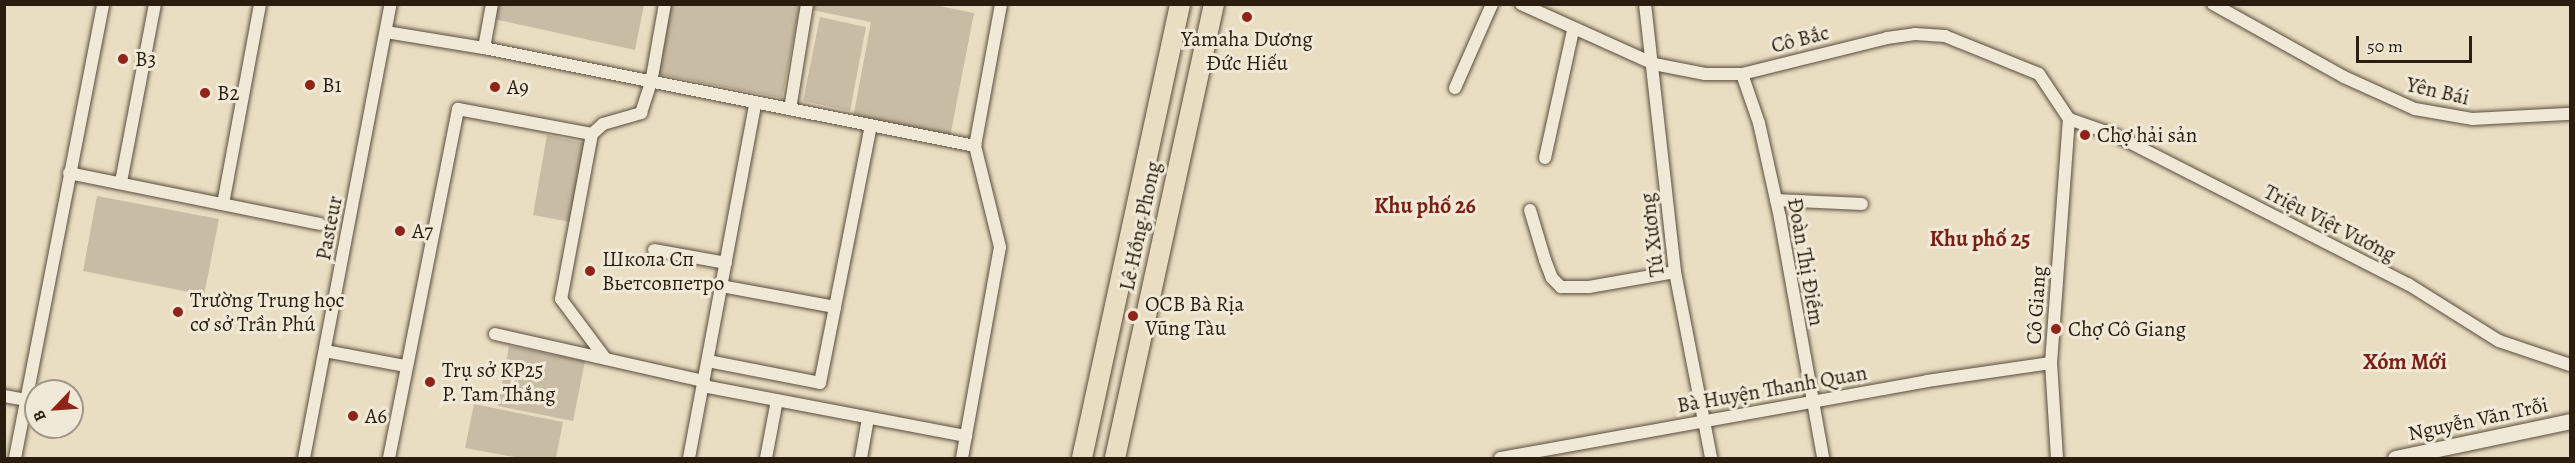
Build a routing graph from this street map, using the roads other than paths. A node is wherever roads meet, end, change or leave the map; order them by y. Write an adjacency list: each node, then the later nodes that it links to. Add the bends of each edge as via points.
1 (103, 4): 30 (street)
2 (155, 4): 31 (street)
3 (260, 4): 33 (street)
4 (391, 4): 16 (street, Pasteur)
5 (492, 4): 17 (street)
6 (665, 4): 20 (street)
7 (807, 4): 23 (street)
8 (1001, 4): 28 (street)
9 (1180, 4): 67 (main road, Lê Hồng Phong)
10 (1214, 4): 68 (main road, Lê Hồng Phong)
11 (1492, 4): 21 (street)
12 (1521, 4): 15 (street, Cô Bắc)
13 (1645, 4): 18 (street, Tú Xương)
14 (2213, 4): 24 (street, Yên Bái, via 2383,97 2415,109 2473,119)
15 (1574, 31): 18 (street, Cô Bắc); 29 (street)
16 (386, 32): 17 (street); 43 (street, Pasteur)
17 (484, 48): 20 (street)
18 (1654, 64): 19 (street, Cô Bắc, via 1705,74); 39 (street, Tú Xương)
19 (1742, 74): 25 (street, Cô Bắc, via 1887,38 1915,34 1945,36 2039,74); 32 (street, Đoàn Thị Điểm, via 1759,123)
20 (651, 83): 22 (street); 27 (street, via 641,113 603,124)
21 (1455, 88)
22 (755, 104): 23 (street); 38 (street)
23 (790, 109): 26 (street)
24 (2571, 114)
25 (2069, 120): 46 (street, Cô Giang); 47 (street, Triệu Việt Vương, via 2115,135 2408,284 2499,341)
26 (871, 126): 28 (street); 41 (street)
27 (592, 134): 44 (street, via 561,299); 48 (street, via 458,109)
28 (975, 146): 59 (street, via 1000,247)
29 (1545, 158)
30 (69, 173): 31 (street); 49 (street)
31 (121, 182): 33 (street)
32 (1776, 200): 34 (street); 54 (street, Đoàn Thị Điểm)
33 (223, 204): 36 (street)
34 (1862, 204)
35 (1530, 210): 39 (street, via 1552,278 1561,286 1589,287)
36 (320, 224)
37 (654, 250): 38 (street)
38 (726, 263): 40 (street)
39 (1675, 272): 57 (street, Tú Xương)
40 (722, 286): 41 (street); 45 (street)
41 (835, 307): 45 (street, via 820,383)
42 (495, 334): 44 (street)
43 (325, 351): 48 (street); 61 (street, Pasteur)
44 (604, 358): 50 (street)
45 (708, 361): 50 (street)
46 (2051, 363): 54 (street, Bà Huyện Thanh Quan); 72 (street, Cô Giang)
47 (2571, 365)
48 (405, 366): 62 (street)
49 (30, 379)
50 (704, 383): 53 (street); 63 (street)
51 (4, 396): 52 (street)
52 (24, 400)
53 (777, 400): 56 (street); 64 (street)
54 (1811, 402): 57 (street, Bà Huyện Thanh Quan); 71 (street, Đoàn Thị Điểm)
55 (24, 411): 60 (street)
56 (868, 419): 59 (street); 65 (street)
57 (1704, 420): 69 (street, Bà Huyện Thanh Quan); 70 (street, Tú Xương)
58 (2571, 421): 73 (street, Nguyễn Văn Trỗi)
59 (966, 436): 66 (street)
60 (15, 459)
61 (304, 459)
62 (389, 459)
63 (689, 459)
64 (766, 459)
65 (861, 459)
66 (962, 459)
67 (1082, 459)
68 (1115, 459)
69 (1500, 459)
70 (1711, 459)
71 (1823, 459)
72 (2057, 459)
73 (2395, 459)

